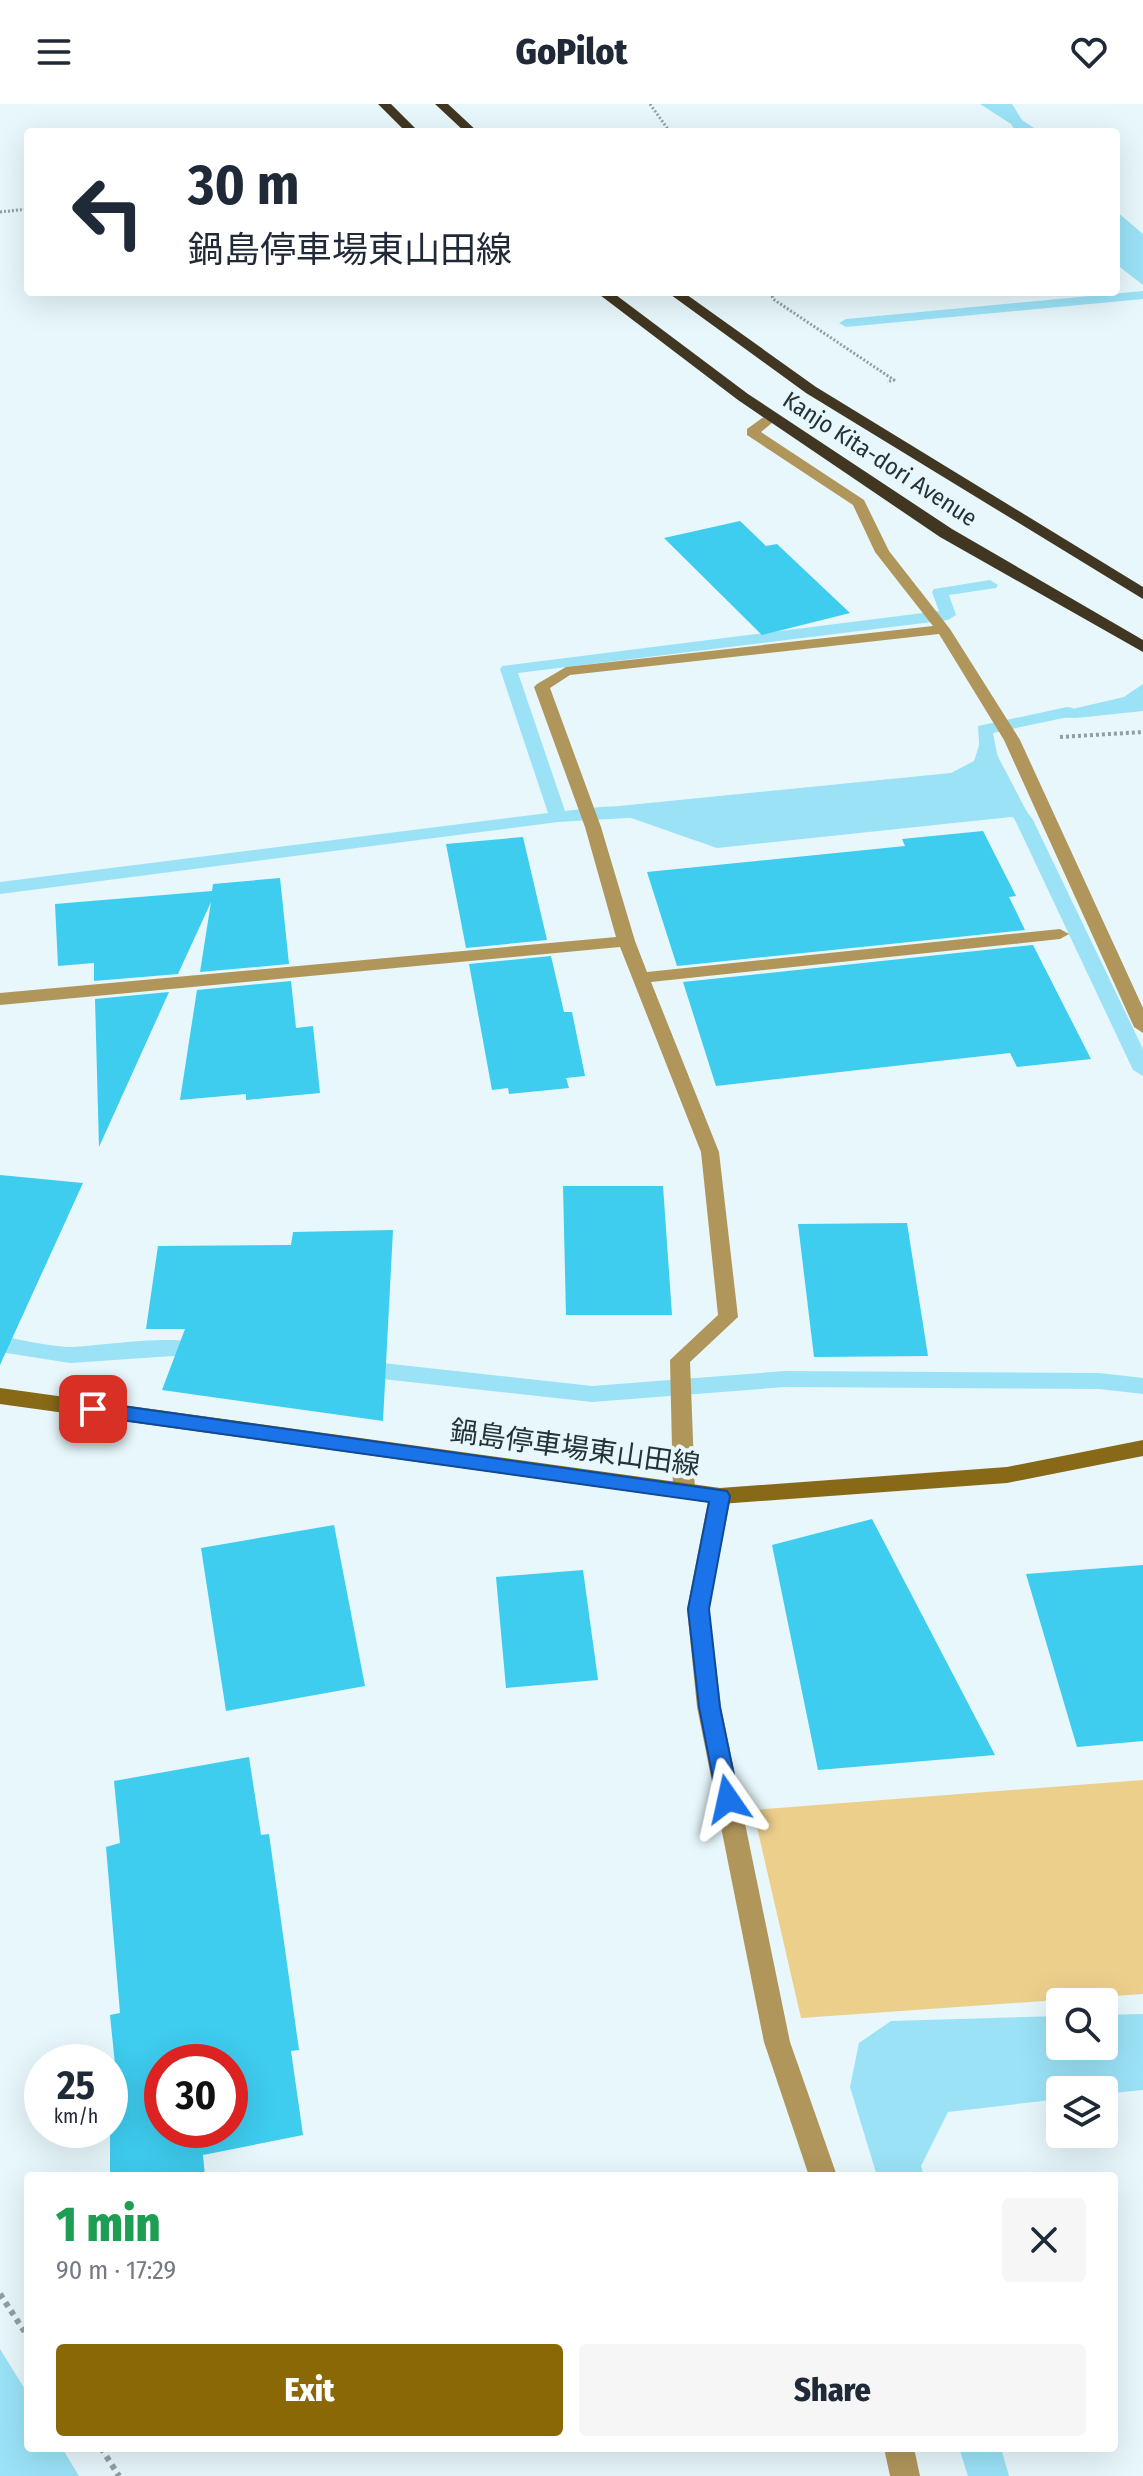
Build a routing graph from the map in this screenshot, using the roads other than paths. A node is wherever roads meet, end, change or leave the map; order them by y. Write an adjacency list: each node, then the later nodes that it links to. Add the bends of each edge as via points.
1 (384, 104): 3 (highway)
2 (441, 104): 4 (highway)
3 (409, 128)
4 (468, 128)
5 (608, 296): 7 (highway, Kanjo Kita-dori Avenue)
6 (680, 296): 8 (highway, Kanjo Kita-dori Avenue, via 811,390)
7 (773, 417): 9 (street, via 752,432 859,503 882,552); 10 (highway, Kanjo Kita-dori Avenue, via 946,533)
8 (1143, 594)
9 (943, 629): 12 (street, via 566,671 542,687 593,827); 15 (street, via 1012,740)
10 (1143, 647)
11 (1060, 934): 13 (street)
12 (626, 941): 13 (street); 14 (street)
13 (641, 978): 18 (street, via 710,1152 728,1317 680,1360)
14 (0, 999)
15 (1143, 1027)
16 (0, 1396): 18 (main road, 鍋島停車場東山田線)
17 (1143, 1448): 19 (main road, 鍋島停車場東山田線, via 1007,1475)
18 (684, 1492): 19 (main road, 鍋島停車場東山田線)
19 (720, 1496): 20 (street, via 698,1609 709,1707 777,2042)
20 (822, 2172)
21 (900, 2452): 22 (street)
22 (905, 2476)

